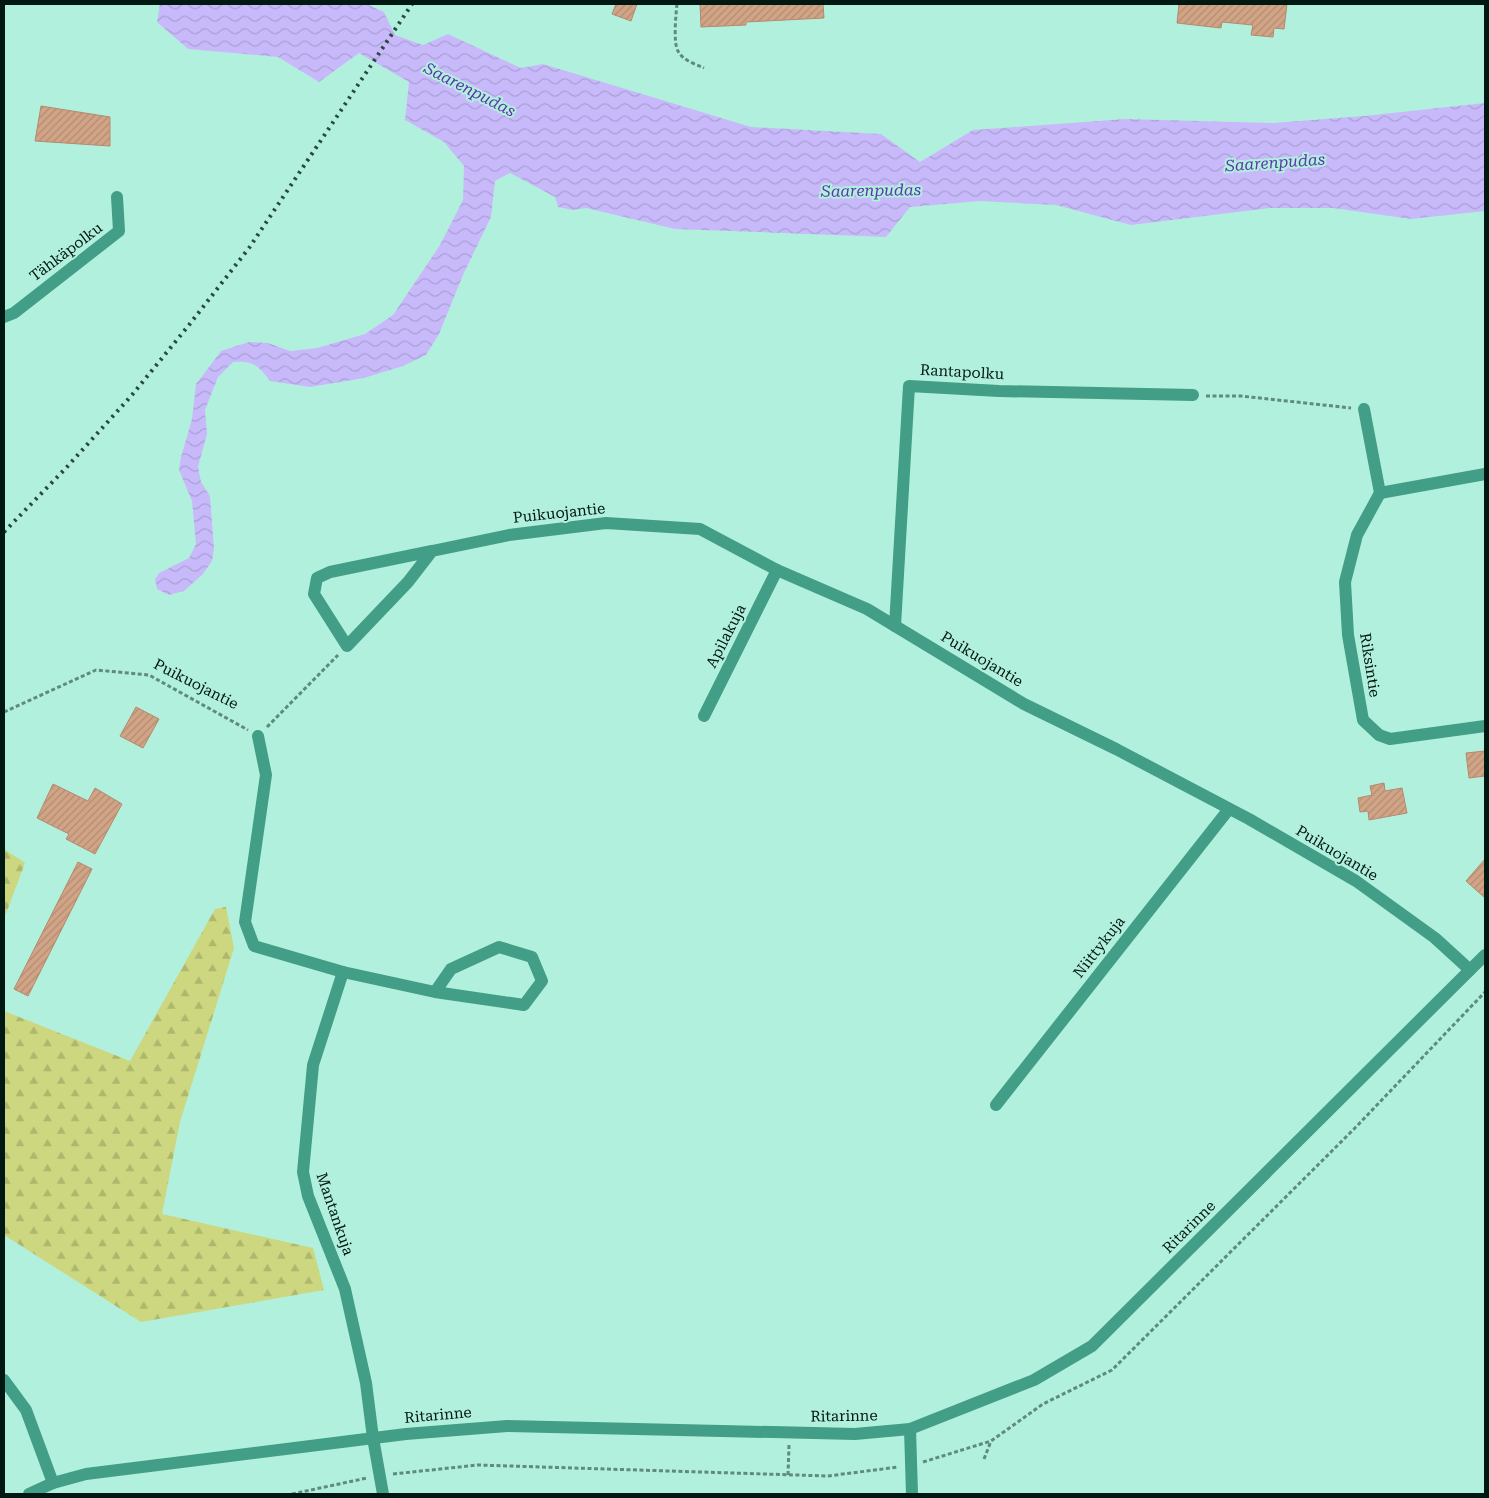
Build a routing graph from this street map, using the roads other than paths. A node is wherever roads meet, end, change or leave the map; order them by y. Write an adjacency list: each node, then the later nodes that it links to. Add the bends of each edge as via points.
1 (117, 197): 2 (street, Tähkäpolku, via 120,231)
2 (4, 317)
3 (1193, 395): 9 (street, Rantapolku, via 910,386)
4 (1364, 410): 6 (street)
5 (1485, 474): 6 (street)
6 (1380, 493): 11 (street, Riksintie, via 1358,535 1345,582 1348,635 1363,720 1378,735 1390,739)
7 (432, 552): 7 (street, Puikuojantie, via 408,582 347,646 314,594 317,578 330,572); 8 (street, Puikuojantie, via 509,535 606,523 700,529)
8 (777, 570): 9 (street, Puikuojantie, via 868,609); 10 (street, Apilakuja)
9 (895, 626): 13 (street, Puikuojantie, via 1024,704)
10 (704, 716)
11 (1485, 726)
12 (258, 736): 16 (street, via 266,775 246,922 254,946)
13 (1228, 809): 15 (street, Puikuojantie, via 1356,881 1435,938); 18 (street, Niittykuja)
14 (1485, 955): 15 (street, Ritarinne)
15 (1470, 970): 20 (street, Ritarinne, via 1092,1346 1034,1380)
16 (343, 972): 17 (street); 21 (street, Mantankuja, via 313,1065 303,1172 308,1196 345,1289 366,1383)
17 (436, 992): 17 (street, via 451,969 499,946 532,957 542,981 524,1005)
18 (996, 1105)
19 (4, 1380): 22 (street, via 26,1410)
20 (910, 1429): 21 (street, Ritarinne, via 855,1434 507,1426); 25 (street)
21 (373, 1438): 22 (street, Ritarinne, via 86,1474); 24 (street, Mantankuja)
22 (53, 1483): 23 (street, Ritarinne)
23 (30, 1494)
24 (383, 1494)
25 (912, 1494)

